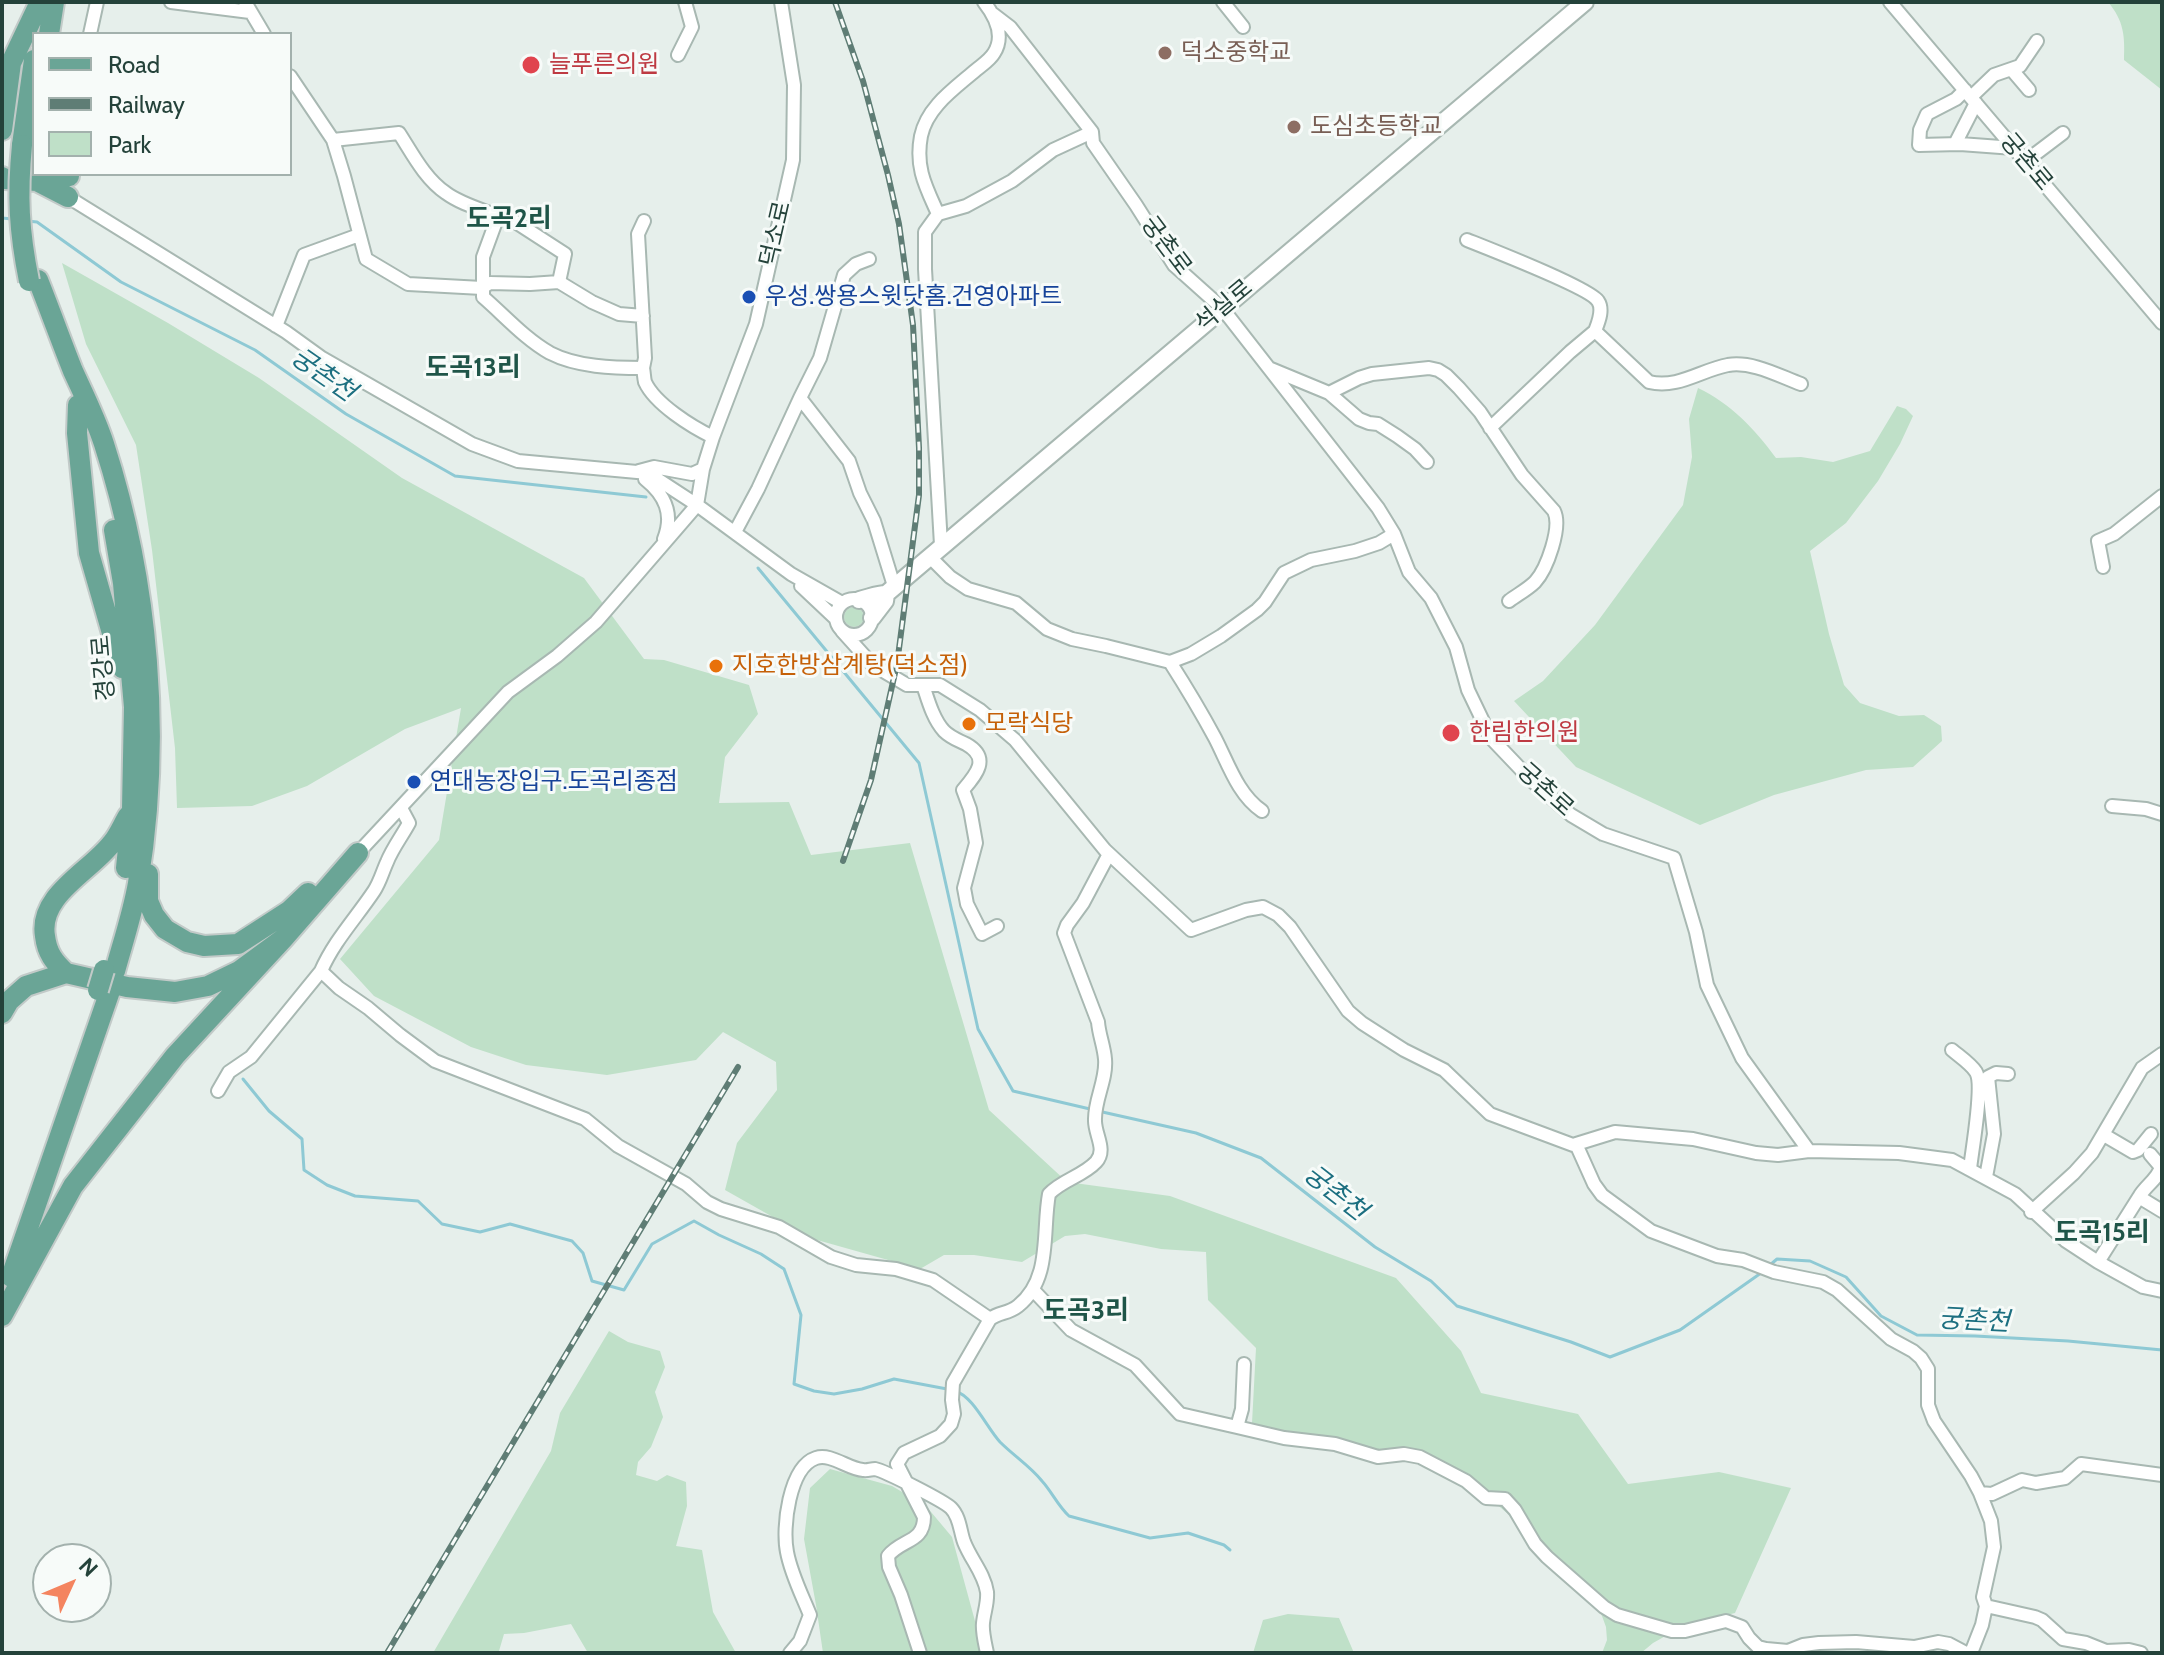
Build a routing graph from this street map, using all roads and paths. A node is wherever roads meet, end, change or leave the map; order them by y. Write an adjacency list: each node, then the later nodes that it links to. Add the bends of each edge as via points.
1 (41, 2): 14 (main road); 25 (main road, via 11,63)
2 (54, 2): 15 (main road)
3 (97, 2): 16 (street)
4 (171, 2): 11 (street)
5 (685, 2): 19 (street, via 692,27)
6 (781, 2): 58 (street, 덕소로, via 794,85 793,160 756,324)
7 (984, 2): 12 (street, 궁촌로)
8 (1223, 2): 13 (street)
9 (1585, 2): 47 (street, 석실로)
10 (1890, 2): 23 (street, 궁촌로)
11 (247, 7): 17 (street)
12 (993, 14): 26 (street, 궁촌로, via 1010,27); 38 (street, via 999,31 994,54 942,100 928,117 921,138 920,173)
13 (1243, 27)
14 (38, 32)
15 (49, 32)
16 (90, 32)
17 (263, 32)
18 (2037, 41): 20 (street)
19 (678, 55)
20 (2012, 70): 22 (street); 23 (street, via 1994,75)
21 (292, 79): 28 (street)
22 (2029, 90)
23 (1970, 96): 30 (street); 30 (street, via 1927,114 1920,130 1919,145); 31 (street, 궁촌로)
24 (32, 102): 29 (main road, 경강로)
25 (2, 130)
26 (1092, 132): 38 (street, via 1053,150 966,206); 47 (street, 궁촌로, via 1093,143 1174,265)
27 (2063, 133): 32 (street)
28 (333, 140): 39 (street, via 399,133 443,192); 41 (street)
29 (30, 144): 44 (main road, 경강로, bridge, via 18,184 19,221)
30 (1955, 144): 31 (street)
31 (2014, 148): 32 (street, 궁촌로)
32 (2026, 161): 49 (street, 궁촌로)
33 (64, 176): 36 (main road)
34 (69, 176): 37 (street)
35 (2, 177): 36 (main road)
36 (37, 181): 37 (main road)
37 (68, 197): 50 (street)
38 (938, 214): 67 (street, via 925,232)
39 (498, 216): 45 (street, via 565,254); 46 (street, via 483,257)
40 (644, 221): 48 (street, via 638,234)
41 (359, 235): 46 (street, via 366,259 408,284); 50 (street, via 304,255)
42 (1467, 240): 51 (street, via 1590,295 1601,310)
43 (869, 259): 56 (street, via 844,275 820,358)
44 (33, 280): 81 (main road, 경강로, via 41,322 78,405 89,553 134,707); 81 (main road, 경강로, via 103,440 135,570 150,729)
45 (559, 282): 46 (street, via 490,283); 48 (street, via 619,314)
46 (482, 288): 52 (street, via 483,297 552,354 577,362)
47 (1222, 308): 53 (street, 궁촌로); 67 (street, 석실로)
48 (643, 316): 52 (street)
49 (2162, 323)
50 (276, 326): 61 (street, via 472,444 518,461)
51 (1595, 331): 54 (street, via 1649,382 1688,380 1742,365); 57 (street)
52 (643, 368): 58 (street, via 645,382 658,399)
53 (1268, 368): 55 (street); 65 (street, 궁촌로)
54 (1801, 384)
55 (1329, 393): 57 (street, via 1372,374 1429,368 1453,381); 59 (street)
56 (800, 398): 64 (street); 70 (street, via 849,461 874,521)
57 (1490, 428): 72 (street, via 1557,518 1536,581)
58 (713, 437): 60 (street, 덕소로)
59 (1427, 462)
60 (703, 469): 61 (street, via 692,474 654,467); 63 (street, 덕소로)
61 (636, 472): 63 (street, via 648,473); 66 (street, via 667,504 667,532)
62 (2162, 496): 68 (street, via 2098,541)
63 (697, 505): 64 (street); 66 (street)
64 (735, 532): 69 (street)
65 (1394, 534): 75 (street, via 1284,573 1257,610); 98 (street, 궁촌로, via 1409,572 1431,598 1456,647 1468,690 1491,738 1571,815 1603,834 1674,858 1707,985 1742,1058)
66 (660, 548): 79 (street, via 596,622 508,692)
67 (935, 551): 70 (street, 석실로); 75 (street, via 950,577 968,589 1016,603 1047,629)
68 (2103, 567)
69 (791, 574): 71 (street); 74 (street)
70 (890, 590): 71 (street, 석실로); 73 (street)
71 (851, 601): 73 (street, via 869,607); 74 (street, via 838,608)
72 (1509, 601)
73 (870, 624): 74 (street, via 853,636); 76 (street, via 868,644)
74 (839, 625): 76 (street)
75 (1170, 662): 80 (street, via 1244,794)
76 (880, 669): 77 (street, via 907,685)
77 (923, 685): 84 (street, via 940,685 1000,726); 85 (street, via 943,729 978,757 978,773 963,790 976,843 964,888 982,934)
78 (2112, 806): 82 (street)
79 (401, 808): 83 (street); 87 (street, via 409,823 382,878)
80 (1262, 811)
81 (139, 814): 83 (main road, via 154,915 165,929 204,946 238,944 289,911); 88 (main road, via 60,893 45,916 52,961); 89 (main road, 경강로)
82 (2162, 814)
83 (358, 853): 86 (main road)
84 (1109, 854): 97 (street, via 1191,930 1263,907 1278,915 1362,1023 1444,1070 1490,1114); 108 (street, via 1064,933 1104,1048 1097,1111 1101,1151 1098,1160 1049,1194 1044,1255)
85 (997, 926)
86 (284, 938): 88 (main road, via 239,971 208,986 175,992); 110 (main road, via 175,1056 73,1186)
87 (321, 971): 94 (street, via 251,1057 229,1072); 111 (street, via 435,1061 585,1119 618,1146 721,1209 779,1227 831,1257 933,1280)
88 (66, 973): 90 (main road, via 26,986)
89 (107, 980): 106 (main road, 경강로); 109 (main road, 경강로)
90 (2, 1013)
91 (1952, 1050): 100 (street, via 1978,1078)
92 (2162, 1054): 96 (street, via 2142,1068)
93 (2008, 1074): 101 (street, via 1988,1077 1994,1134)
94 (218, 1091)
95 (2151, 1134): 96 (street, via 2133,1152)
96 (2104, 1135): 104 (street, via 2074,1173)
97 (1576, 1144): 98 (street, via 1615,1132 1693,1139 1767,1154); 116 (street, via 1602,1195 1651,1231 1717,1256 1823,1282 1881,1332 1913,1351 1928,1369 1928,1405 1934,1421)
98 (1809, 1151): 100 (street, via 1899,1153 1952,1160)
99 (2150, 1154): 102 (street, via 2161,1167)
100 (1970, 1169): 101 (street)
101 (1986, 1177): 104 (street, via 2015,1194)
102 (2139, 1197): 103 (street); 105 (street)
103 (2162, 1211)
104 (2031, 1212): 105 (street)
105 (2098, 1262): 107 (street, via 2143,1287)
106 (2, 1269)
107 (2161, 1289)
108 (1034, 1291): 111 (street, via 1007,1313); 113 (street, via 1071,1330 1135,1365 1180,1414)
109 (2, 1304)
110 (2, 1316)
111 (990, 1319): 115 (street, via 953,1383 951,1424 940,1436 904,1453 897,1464)
112 (1244, 1364): 113 (street)
113 (1237, 1427): 121 (street, via 1378,1457 1404,1454 1428,1459 1486,1498 1505,1499 1535,1544 1562,1571 1604,1607 1631,1620 1672,1631 1726,1621 1742,1627 1758,1647 1776,1650 1819,1643 1914,1647 1938,1642)
114 (2162, 1475): 116 (street, via 2081,1464 2065,1478 2022,1480 1992,1494)
115 (906, 1482): 118 (street, via 875,1469 817,1457 797,1476 787,1512 786,1548 810,1615); 119 (street, via 924,1527 888,1556); 120 (street, via 951,1508 959,1520 986,1591)
116 (1980, 1493): 117 (street, via 1994,1547 1983,1597)
117 (1986, 1606): 121 (street); 122 (street, via 2035,1617 2063,1639 2106,1651)
118 (790, 1653)
119 (920, 1653)
120 (987, 1653)
121 (1968, 1653)
122 (2141, 1653)

